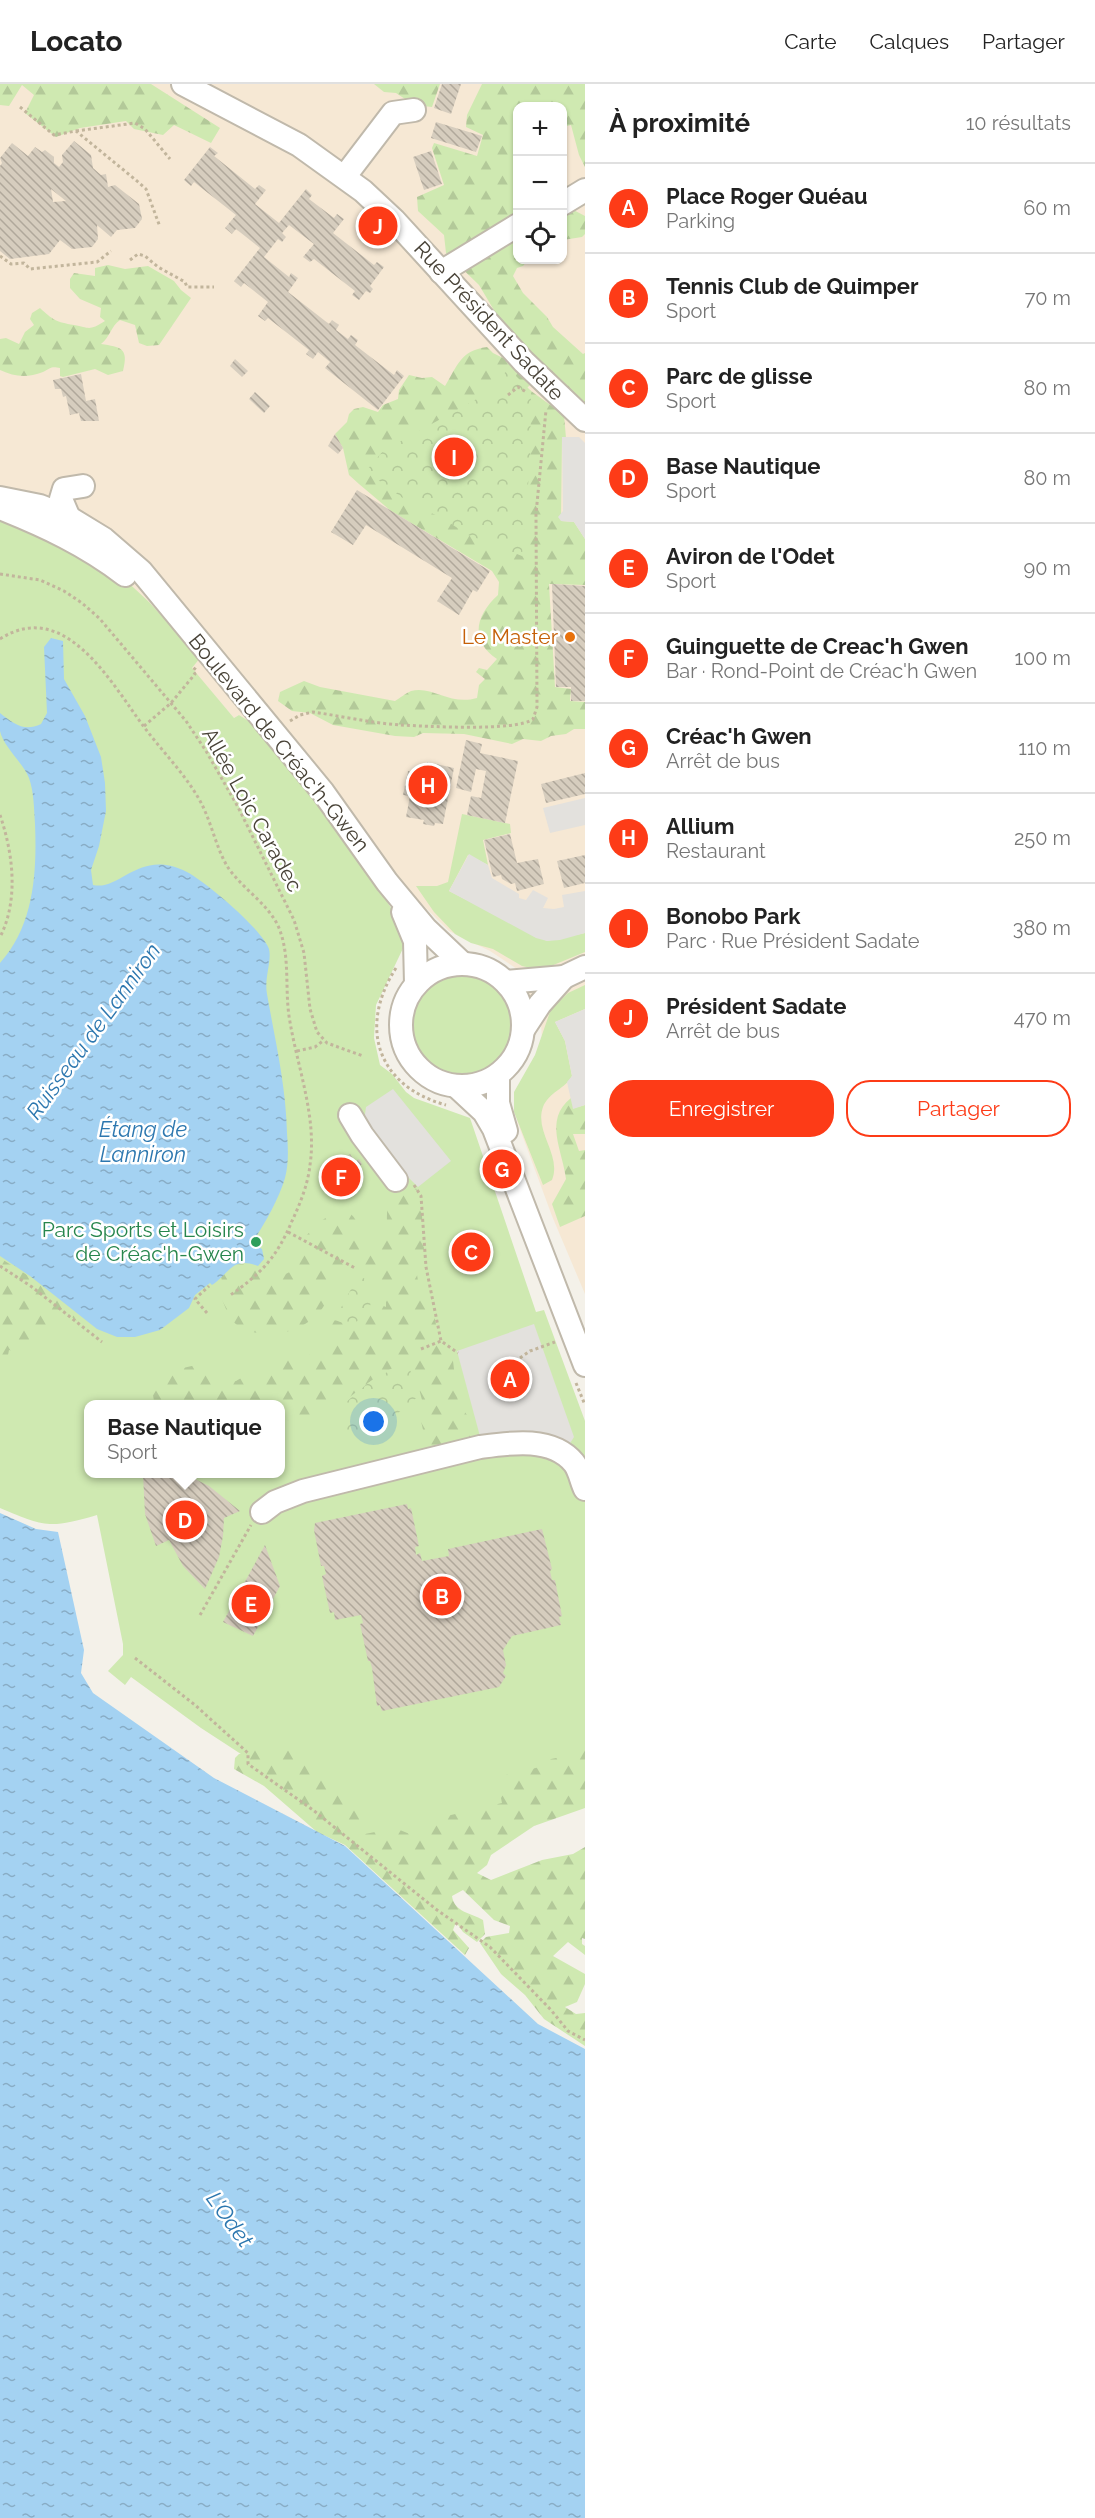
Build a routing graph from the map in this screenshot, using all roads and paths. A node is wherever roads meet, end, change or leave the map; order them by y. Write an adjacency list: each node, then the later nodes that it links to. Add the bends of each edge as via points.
1 (183, 84): 6 (street, Rue Président Sadate, via 299,145)
2 (20, 107): 4 (path, via 54,135)
3 (414, 110): 6 (street, via 393,113)
4 (76, 131): 5 (path, via 135,123); 11 (path, via 146,189)
5 (170, 159)
6 (345, 176): 16 (street, Rue Président Sadate, via 386,212)
7 (585, 190): 8 (street)
8 (567, 201)
9 (585, 210): 10 (street)
10 (567, 216)
11 (160, 227)
12 (513, 228): 16 (street)
13 (111, 251): 14 (path, via 97,262 30,269 24,263 11,264)
14 (0, 256)
15 (130, 260): 17 (path, via 138,254 145,256 187,286)
16 (441, 272): 18 (street, Rue Président Sadate)
17 (214, 286)
18 (552, 389): 19 (street, Rue Président Sadate); 32 (path, via 547,394 536,514 537,707 533,718 526,723 491,726 399,724 313,712)
19 (585, 420)
20 (82, 486): 23 (street, via 64,489)
21 (0, 498): 23 (street, Boulevard de Créac'h-Gwen)
22 (0, 508): 24 (street, Boulevard de Créac'h-Gwen)
23 (64, 508): 24 (street); 25 (street); 26 (street); 28 (street, Boulevard de Créac'h-Gwen, via 124,555)
24 (22, 517): 26 (street, Boulevard de Créac'h-Gwen)
25 (94, 517)
26 (82, 545): 28 (street, Boulevard de Créac'h-Gwen)
27 (0, 574): 31 (path, Allée Loic Caradec, via 40,580 72,596 100,620)
28 (168, 607): 30 (street, Boulevard de Créac'h-Gwen)
29 (0, 639): 33 (path, via 20,629 38,627 69,638 96,661)
30 (210, 653): 31 (path); 35 (street, Boulevard de Créac'h-Gwen, via 323,792)
31 (171, 704): 33 (path); 44 (path, Allée Loic Caradec, via 221,776 294,920 306,961 311,1017)
32 (287, 722)
33 (144, 726): 45 (path, via 199,800 232,874 279,928 286,957 288,1011)
34 (0, 815): 36 (path, via 10,849 12,885)
35 (387, 882): 38 (street, Boulevard de Créac'h-Gwen, via 426,929); 42 (street, Boulevard de Créac'h-Gwen, via 413,933)
36 (0, 937)
37 (401, 959): 48 (path, via 379,1002 376,1030 380,1051 409,1089 427,1099)
38 (463, 964): 41 (street, via 485,969); 42 (street, via 443,967)
39 (585, 967): 40 (street)
40 (564, 977): 41 (street); 43 (street)
41 (507, 982): 43 (street, via 519,1004)
42 (416, 984): 48 (street, via 408,994 400,1019 403,1045 410,1060)
43 (523, 1030): 47 (street, via 514,1057)
44 (324, 1040): 45 (path); 46 (path)
45 (297, 1052): 51 (path, via 308,1109 311,1162)
46 (363, 1056)
47 (498, 1075): 48 (street); 57 (street, via 498,1103 504,1128)
48 (451, 1095): 64 (street, via 484,1112 494,1129)
49 (350, 1115): 50 (street, via 362,1135)
50 (403, 1181): 58 (path, via 422,1196 426,1267)
51 (288, 1232): 53 (path); 55 (path, via 260,1274)
52 (0, 1266): 60 (path)
53 (354, 1268)
54 (209, 1286): 56 (path, via 195,1299)
55 (229, 1296)
56 (207, 1313)
57 (585, 1334)
58 (441, 1341): 61 (path); 62 (path)
59 (559, 1341): 63 (path)
60 (102, 1342)
61 (421, 1349)
62 (458, 1353)
63 (520, 1358)
64 (585, 1365)
65 (585, 1489): 66 (street, via 577,1467 561,1452 541,1445 508,1444 480,1447 303,1491)
66 (262, 1512): 67 (path)
67 (200, 1615)
68 (135, 1658): 69 (path, via 248,1753 248,1764 490,1947 568,2031)
69 (585, 2040)

